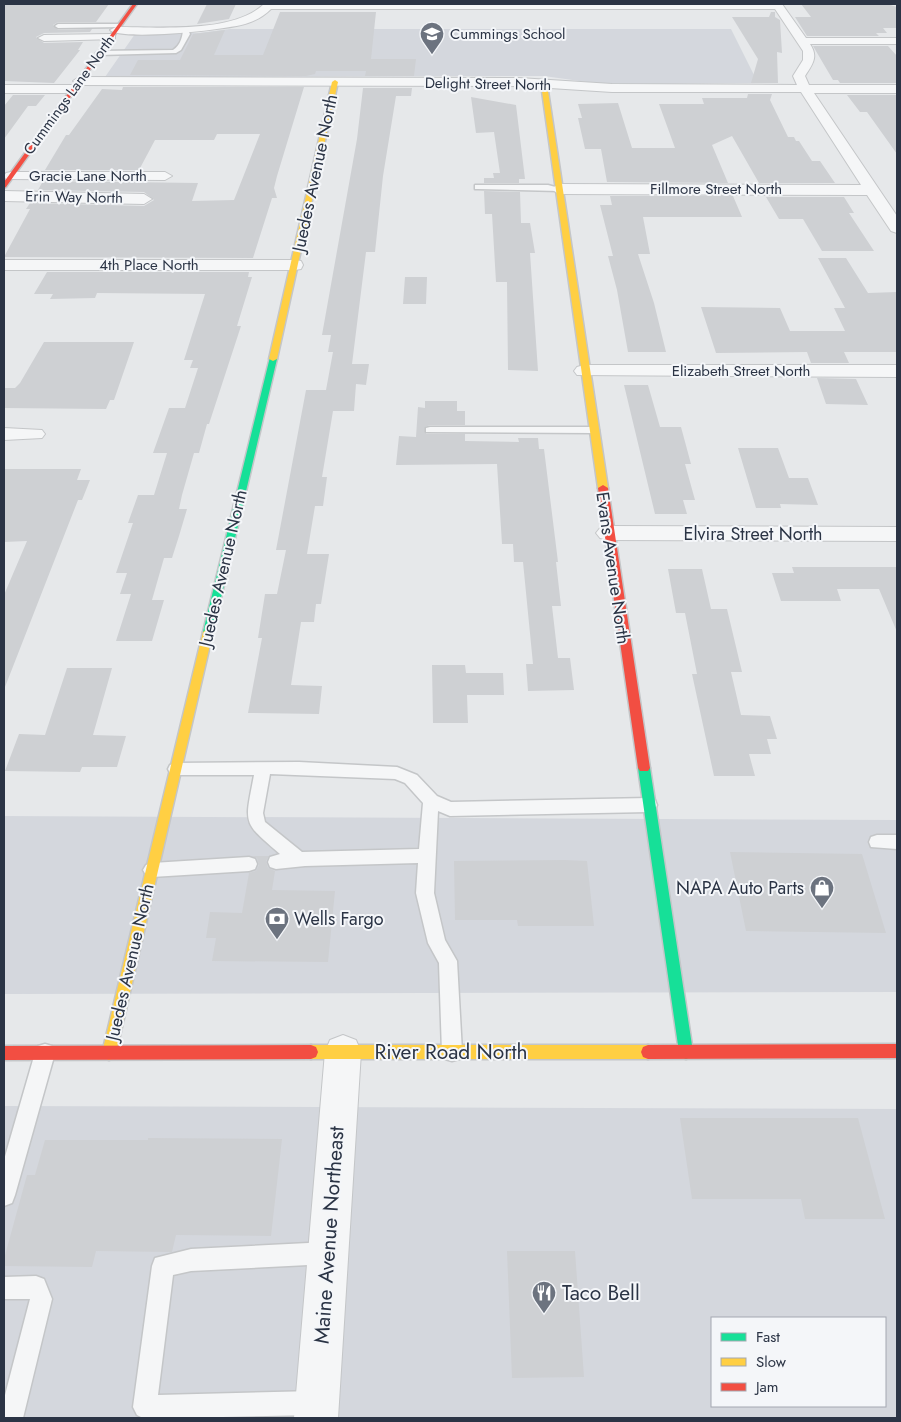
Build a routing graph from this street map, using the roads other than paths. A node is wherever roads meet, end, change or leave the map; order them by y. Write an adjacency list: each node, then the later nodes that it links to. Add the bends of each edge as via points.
1 (135, 4): 7 (street, Cummings Lane North)
2 (529, 4): 3 (street); 4 (street)
3 (270, 5): 6 (street, via 242,21)
4 (778, 5): 9 (street)
5 (58, 26): 7 (lane)
6 (185, 29): 7 (street); 11 (lane, via 188,34 174,52)
7 (115, 31): 8 (street); 11 (street, Cummings Lane North)
8 (44, 38)
9 (803, 41): 10 (street); 16 (street, via 809,51 809,60 799,76)
10 (897, 41)
11 (99, 53): 14 (street, Cummings Lane North)
12 (335, 82): 13 (street, Delight Street North); 14 (street, Delight Street North); 27 (street, Juedes Avenue North)
13 (547, 84): 16 (street, Delight Street North, via 612,88); 21 (street, Evans Avenue North, via 545,91)
14 (76, 85): 15 (street, Delight Street North); 19 (street, Cummings Lane North)
15 (4, 89)
16 (805, 89): 17 (street, Delight Street North); 22 (street)
17 (897, 89)
18 (165, 176): 19 (street, Gracie Lane North)
19 (7, 181)
20 (478, 187): 21 (lane)
21 (559, 189): 22 (street, Fillmore Street North); 28 (street, Evans Avenue North)
22 (872, 190): 25 (street)
23 (4, 196): 24 (street, Erin Way North)
24 (144, 199)
25 (897, 228)
26 (4, 265): 27 (street, 4th Place North)
27 (295, 266): 37 (street, Juedes Avenue North)
28 (584, 371): 29 (street, Elizabeth Street North); 31 (street, Evans Avenue North)
29 (897, 371)
30 (430, 430): 31 (lane)
31 (593, 430): 34 (street, Evans Avenue North)
32 (4, 434): 33 (street)
33 (35, 434)
34 (608, 533): 35 (street, Elvira Street North); 39 (street, Evans Avenue North)
35 (897, 534)
36 (264, 768): 37 (lane); 38 (lane, via 397,773 411,779); 43 (lane, via 255,813 258,826)
37 (176, 769): 46 (street, Juedes Avenue North)
38 (430, 802): 39 (lane, via 450,809); 42 (lane)
39 (648, 805): 49 (street, Evans Avenue North)
40 (877, 842): 41 (lane)
41 (897, 842)
42 (427, 856): 43 (lane); 48 (lane, via 425,893 437,943 448,961)
43 (299, 860): 44 (lane)
44 (276, 862)
45 (249, 864): 46 (lane)
46 (152, 870): 52 (street, Juedes Avenue North)
47 (343, 1052): 48 (street, River Road North); 52 (street, River Road North); 55 (street, Maine Avenue Northeast)
48 (452, 1052): 49 (street, River Road North)
49 (686, 1052): 53 (street, River Road North)
50 (4, 1053): 51 (street, River Road North)
51 (45, 1053): 52 (street, River Road North); 54 (lane)
52 (109, 1053)
53 (896, 1056)
54 (4, 1195)
55 (328, 1253): 57 (street, Maine Avenue Northeast); 57 (lane, via 191,1260 163,1266 145,1407)
56 (4, 1288): 58 (lane, via 36,1288 41,1299)
57 (316, 1411)
58 (11, 1418)

